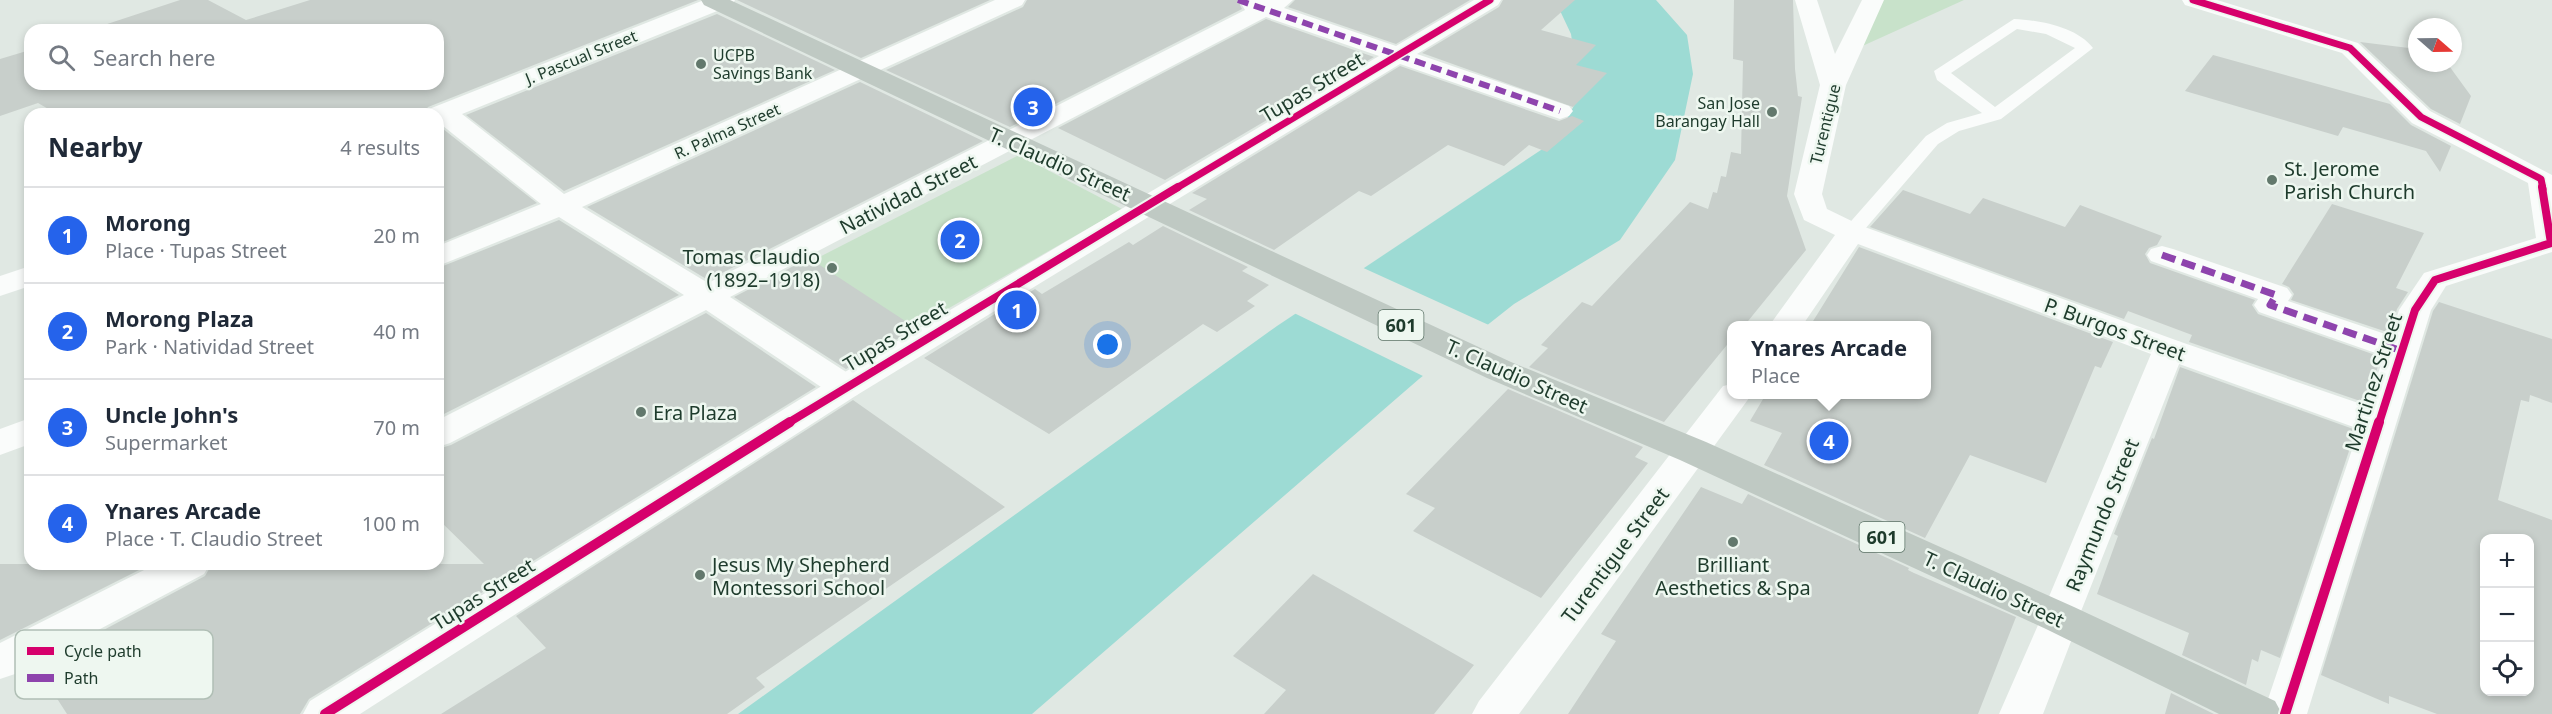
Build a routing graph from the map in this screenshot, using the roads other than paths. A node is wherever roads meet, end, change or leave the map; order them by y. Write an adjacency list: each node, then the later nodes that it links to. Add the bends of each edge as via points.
1 (1014, 0): 10 (street, R. Palma Street)
2 (1238, 0): 8 (street)
3 (1490, 0): 9 (street, Tupas Street)
4 (1806, 0): 11 (street)
5 (1873, 0): 11 (street, Turentigue)
6 (2193, 0): 27 (street, Martinez Street, via 2350,48 2421,117 2541,179 2551,243 2435,280 2415,310)
7 (718, 1): 10 (main road, T. Claudio Street / 601); 13 (street, J. Pascual Street)
8 (1274, 4): 9 (street); 16 (street, Natividad Street)
9 (1399, 57): 12 (street); 17 (street, Tupas Street)
10 (864, 70): 16 (main road, T. Claudio Street / 601); 18 (street, R. Palma Street)
11 (1833, 85): 19 (street, Turentigue, via 1808,194 1814,214)
12 (1560, 111)
13 (444, 112)
14 (444, 115): 18 (street)
15 (1995, 115): 15 (lane, via 1943,76 1942,71 2014,24 2076,40 2085,48); 19 (lane, via 1953,127 1932,140)
16 (1010, 142): 17 (main road, T. Claudio Street / 601); 24 (street, Natividad Street)
17 (1150, 204): 28 (street, Tupas Street); 34 (main road, T. Claudio Street / 601, via 1499,370)
18 (561, 206): 20 (street, R. Palma Street); 24 (street)
19 (1852, 232): 25 (street); 26 (street, P. Burgos Street)
20 (444, 255)
21 (2162, 255): 27 (street, via 2276,295 2270,305)
22 (24, 277): 23 (street)
23 (0, 287)
24 (707, 296): 28 (street); 31 (street, Natividad Street)
25 (1789, 321)
26 (2169, 349): 30 (street, P. Burgos Street); 36 (street, Raymundo Street)
27 (2402, 351): 30 (street, Martinez Street)
28 (845, 387): 40 (street, Tupas Street)
29 (1731, 399): 34 (street, Turentigue Street)
30 (2379, 423): 44 (street, Martinez Street)
31 (444, 432)
32 (24, 433): 33 (street)
33 (0, 443)
34 (1693, 452): 36 (main road, T. Claudio Street / 601); 41 (street, Turentigue Street)
35 (178, 570): 37 (street)
36 (2060, 618): 42 (street, Raymundo Street); 43 (main road, T. Claudio Street / 601)
37 (62, 630)
38 (15, 654): 39 (street)
39 (0, 662)
40 (325, 714)
41 (1494, 714)
42 (2021, 714)
43 (2260, 714)
44 (2285, 714)

